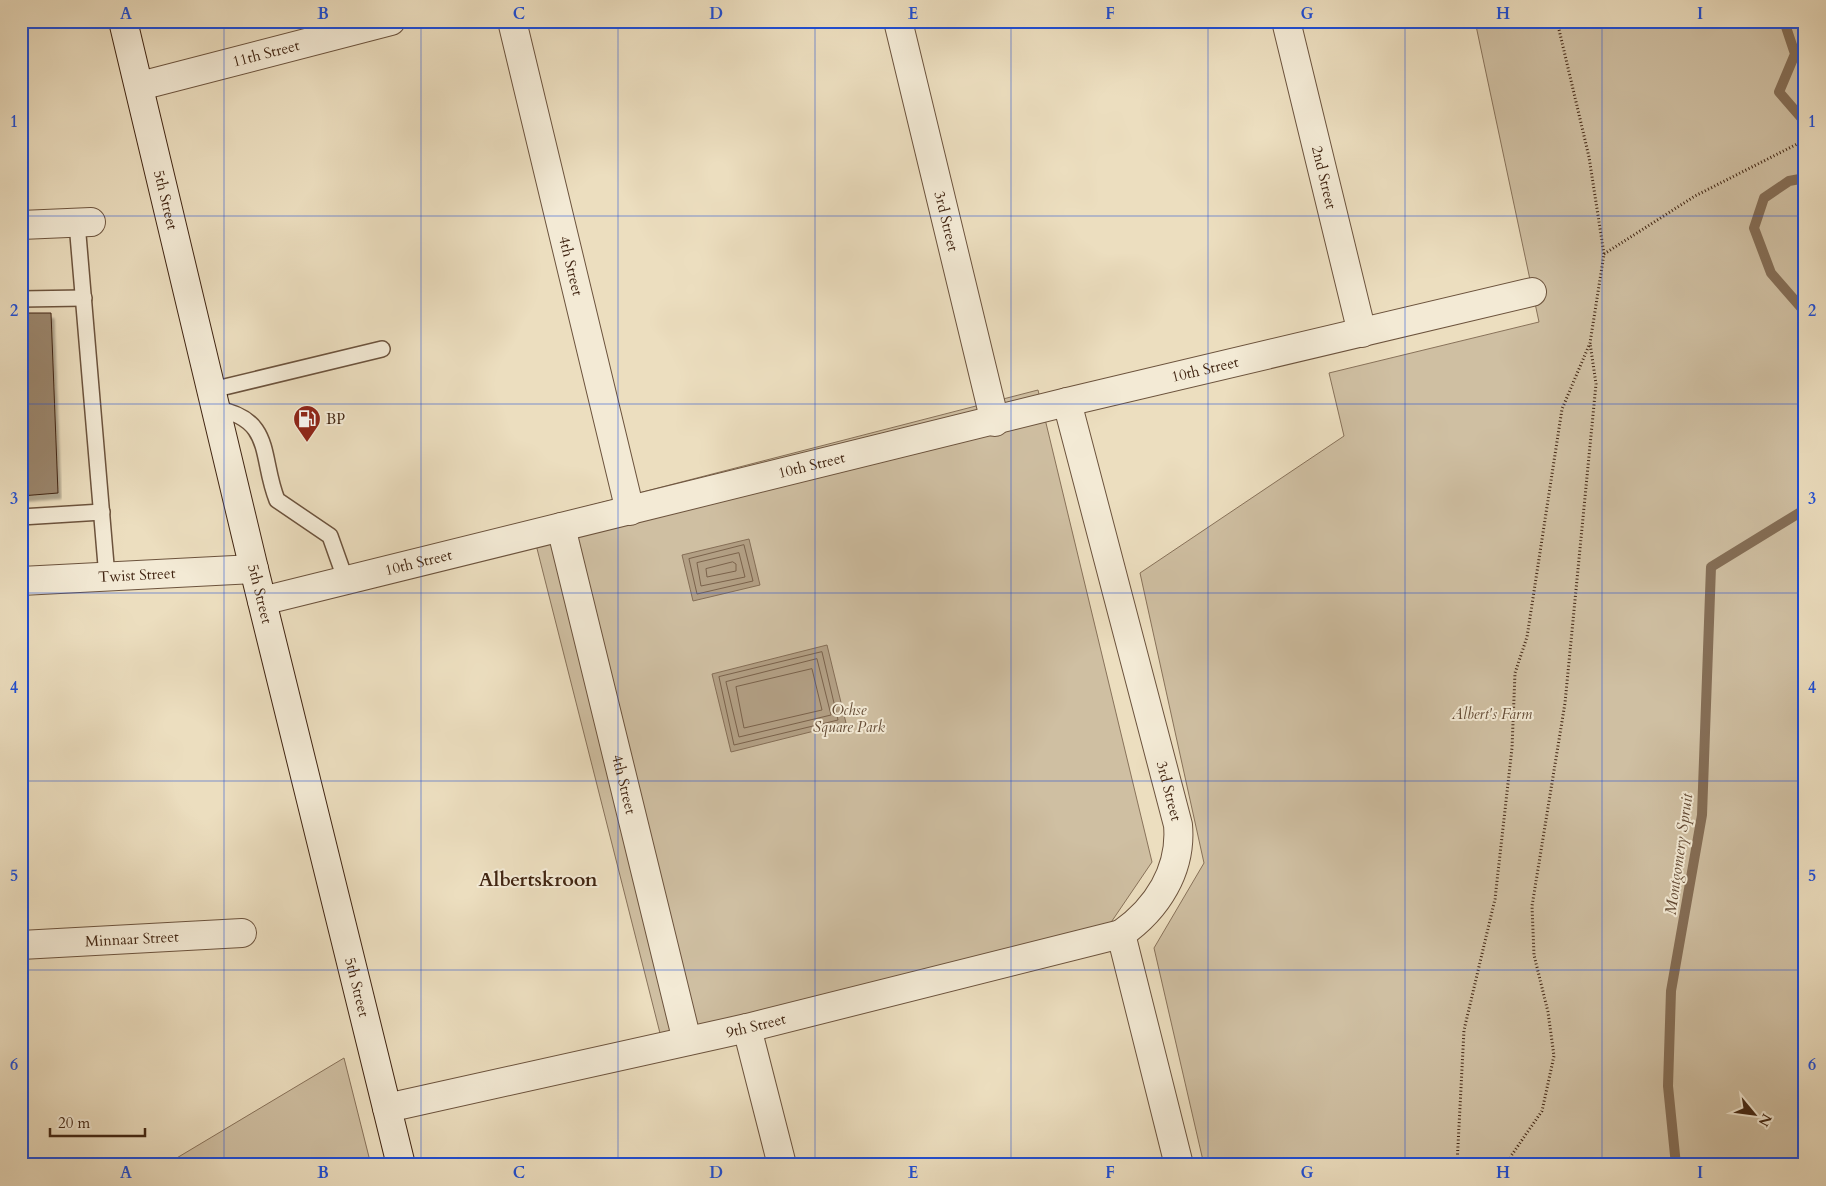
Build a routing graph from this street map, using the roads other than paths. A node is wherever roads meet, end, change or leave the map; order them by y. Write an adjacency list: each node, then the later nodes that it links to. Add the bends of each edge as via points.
1 (123, 21): 6 (street, 5th Street)
2 (391, 21): 6 (street, 11th Street)
3 (512, 21): 17 (street, 4th Street)
4 (898, 21): 16 (street, 3rd Street)
5 (1286, 21): 12 (street, 2nd Street)
6 (140, 86): 14 (street, 5th Street)
7 (84, 223): 8 (street); 10 (lane)
8 (21, 225)
9 (1532, 292): 12 (street, 10th Street)
10 (84, 298): 11 (lane); 18 (lane)
11 (21, 299)
12 (1362, 333): 15 (street, 10th Street)
13 (382, 349): 14 (lane)
14 (214, 399): 21 (street, 5th Street); 24 (lane, via 246,418 254,428 265,452 278,500 330,536)
15 (1068, 402): 16 (street, 10th Street); 27 (street, 3rd Street, via 1178,825 1180,844 1173,872 1142,920)
16 (995, 422): 17 (street, 10th Street)
17 (630, 511): 20 (street, 10th Street)
18 (102, 512): 19 (lane); 22 (lane)
19 (21, 517)
20 (562, 527): 24 (street, 10th Street); 30 (street, 4th Street)
21 (254, 569): 22 (street, Twist Street); 25 (street, 5th Street)
22 (107, 577): 23 (street, Twist Street)
23 (21, 581)
24 (346, 581): 25 (street, 10th Street)
25 (262, 601): 31 (street, 5th Street)
26 (242, 933): 28 (street, Minnaar Street)
27 (1121, 934): 29 (street, 9th Street); 34 (street)
28 (21, 945)
29 (747, 1028): 30 (street, 9th Street); 33 (street)
30 (687, 1041): 31 (street, 9th Street)
31 (387, 1108): 32 (street, 5th Street)
32 (401, 1165)
33 (782, 1165)
34 (1179, 1165)

